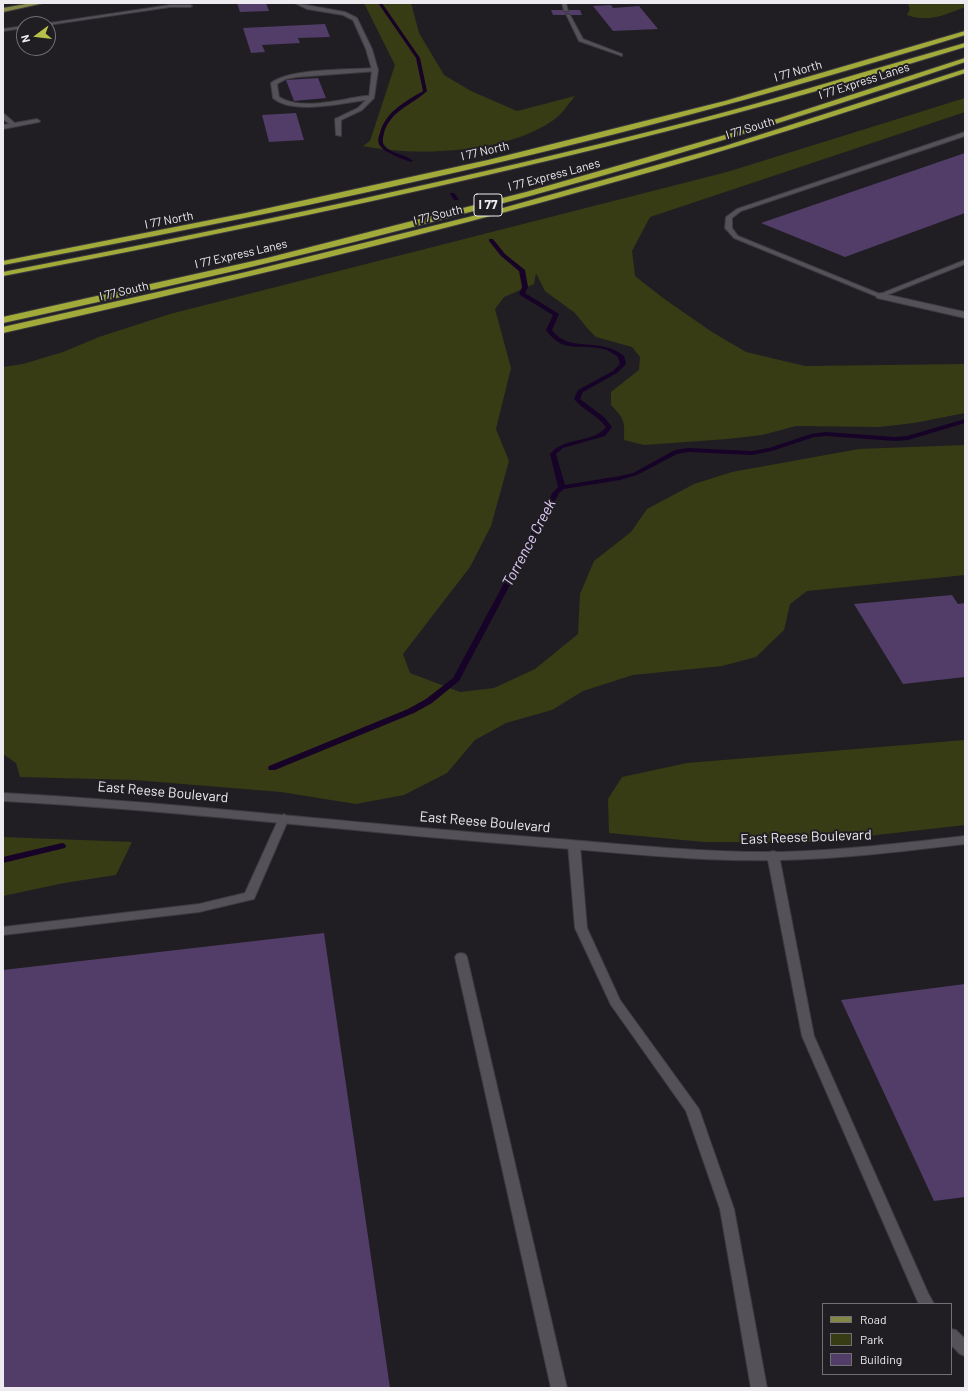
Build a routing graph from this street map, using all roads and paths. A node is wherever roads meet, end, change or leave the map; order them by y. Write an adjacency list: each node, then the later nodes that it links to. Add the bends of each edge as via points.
1 (41, 3): 5 (main road)
2 (298, 3): 13 (street, via 309,8 353,17 369,49)
3 (564, 3): 11 (lane, via 581,40)
4 (190, 6): 6 (lane, via 170,6)
5 (3, 8)
6 (56, 22)
7 (16, 28): 8 (lane)
8 (3, 30)
9 (965, 33): 23 (highway, I 77 North, via 783,87 557,146 270,210)
10 (965, 45): 24 (highway, I 77 Express Lanes / I 77, via 809,92 564,154 281,218)
11 (620, 56)
12 (965, 60): 27 (highway, I 77 Express Lanes / I 77, via 763,126 528,194 236,268)
13 (375, 70): 15 (street); 15 (lane, via 297,76 274,83 276,98 284,103 308,104)
14 (965, 71): 28 (highway, I 77 South / I 77, via 787,129 540,200 231,279)
15 (372, 97): 21 (lane, via 360,109 338,119)
16 (3, 115): 18 (street)
17 (37, 121): 18 (lane)
18 (14, 125): 19 (lane)
19 (3, 127)
20 (965, 134): 25 (lane, via 739,210 729,217 728,230 736,237)
21 (339, 135)
22 (965, 262): 25 (lane)
23 (3, 263)
24 (3, 274)
25 (880, 296): 26 (street)
26 (965, 315)
27 (3, 320)
28 (3, 330)
29 (3, 797): 30 (street, East Reese Boulevard)
30 (284, 818): 32 (street, East Reese Boulevard); 34 (lane, via 250,896 199,908)
31 (965, 840): 33 (street, East Reese Boulevard, via 884,850)
32 (574, 845): 33 (street, East Reese Boulevard); 40 (lane, via 581,928 615,1002 692,1109 727,1209)
33 (772, 856): 36 (lane, via 808,1036)
34 (3, 931)
35 (461, 957): 39 (lane)
36 (926, 1303)
37 (952, 1336): 38 (lane)
38 (965, 1349)
39 (559, 1388)
40 (759, 1388)

